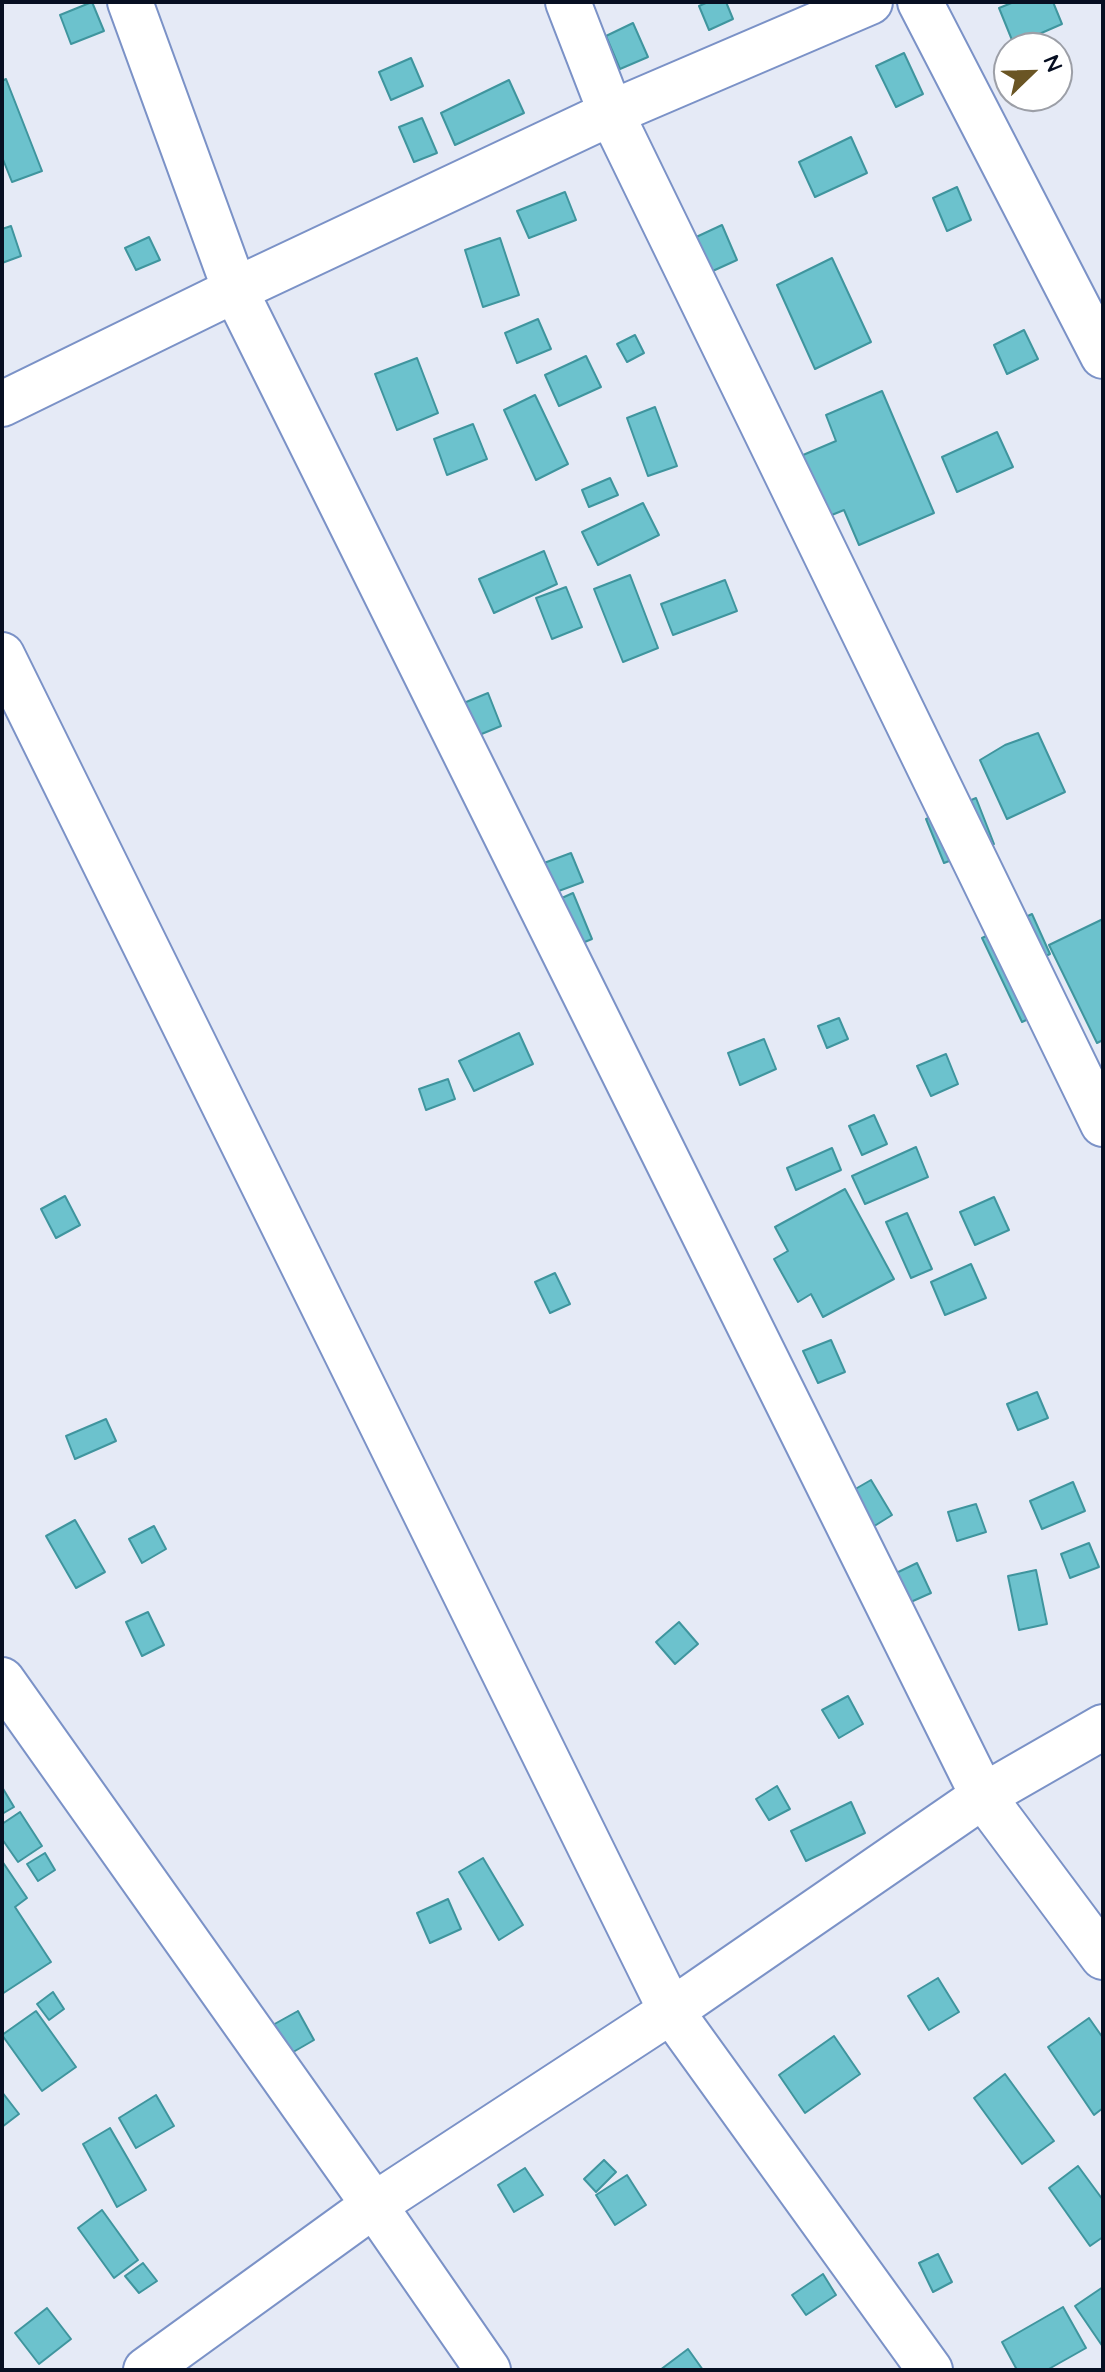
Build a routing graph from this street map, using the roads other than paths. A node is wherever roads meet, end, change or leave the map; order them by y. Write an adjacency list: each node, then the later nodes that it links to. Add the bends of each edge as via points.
1 (130, 2): 6 (street)
2 (568, 2): 5 (street)
3 (870, 2): 5 (street)
4 (920, 2): 7 (street)
5 (611, 113): 6 (street); 10 (street)
6 (235, 290): 8 (street); 13 (street)
7 (1103, 356)
8 (2, 404)
9 (2, 655): 15 (street)
10 (1103, 1124)
11 (2, 1680): 16 (street)
12 (1103, 1727): 13 (street)
13 (983, 1796): 14 (street); 15 (street)
14 (1103, 1957)
15 (671, 2011): 16 (street); 19 (street)
16 (374, 2205): 17 (street); 18 (street)
17 (146, 2370)
18 (488, 2370)
19 (930, 2370)

